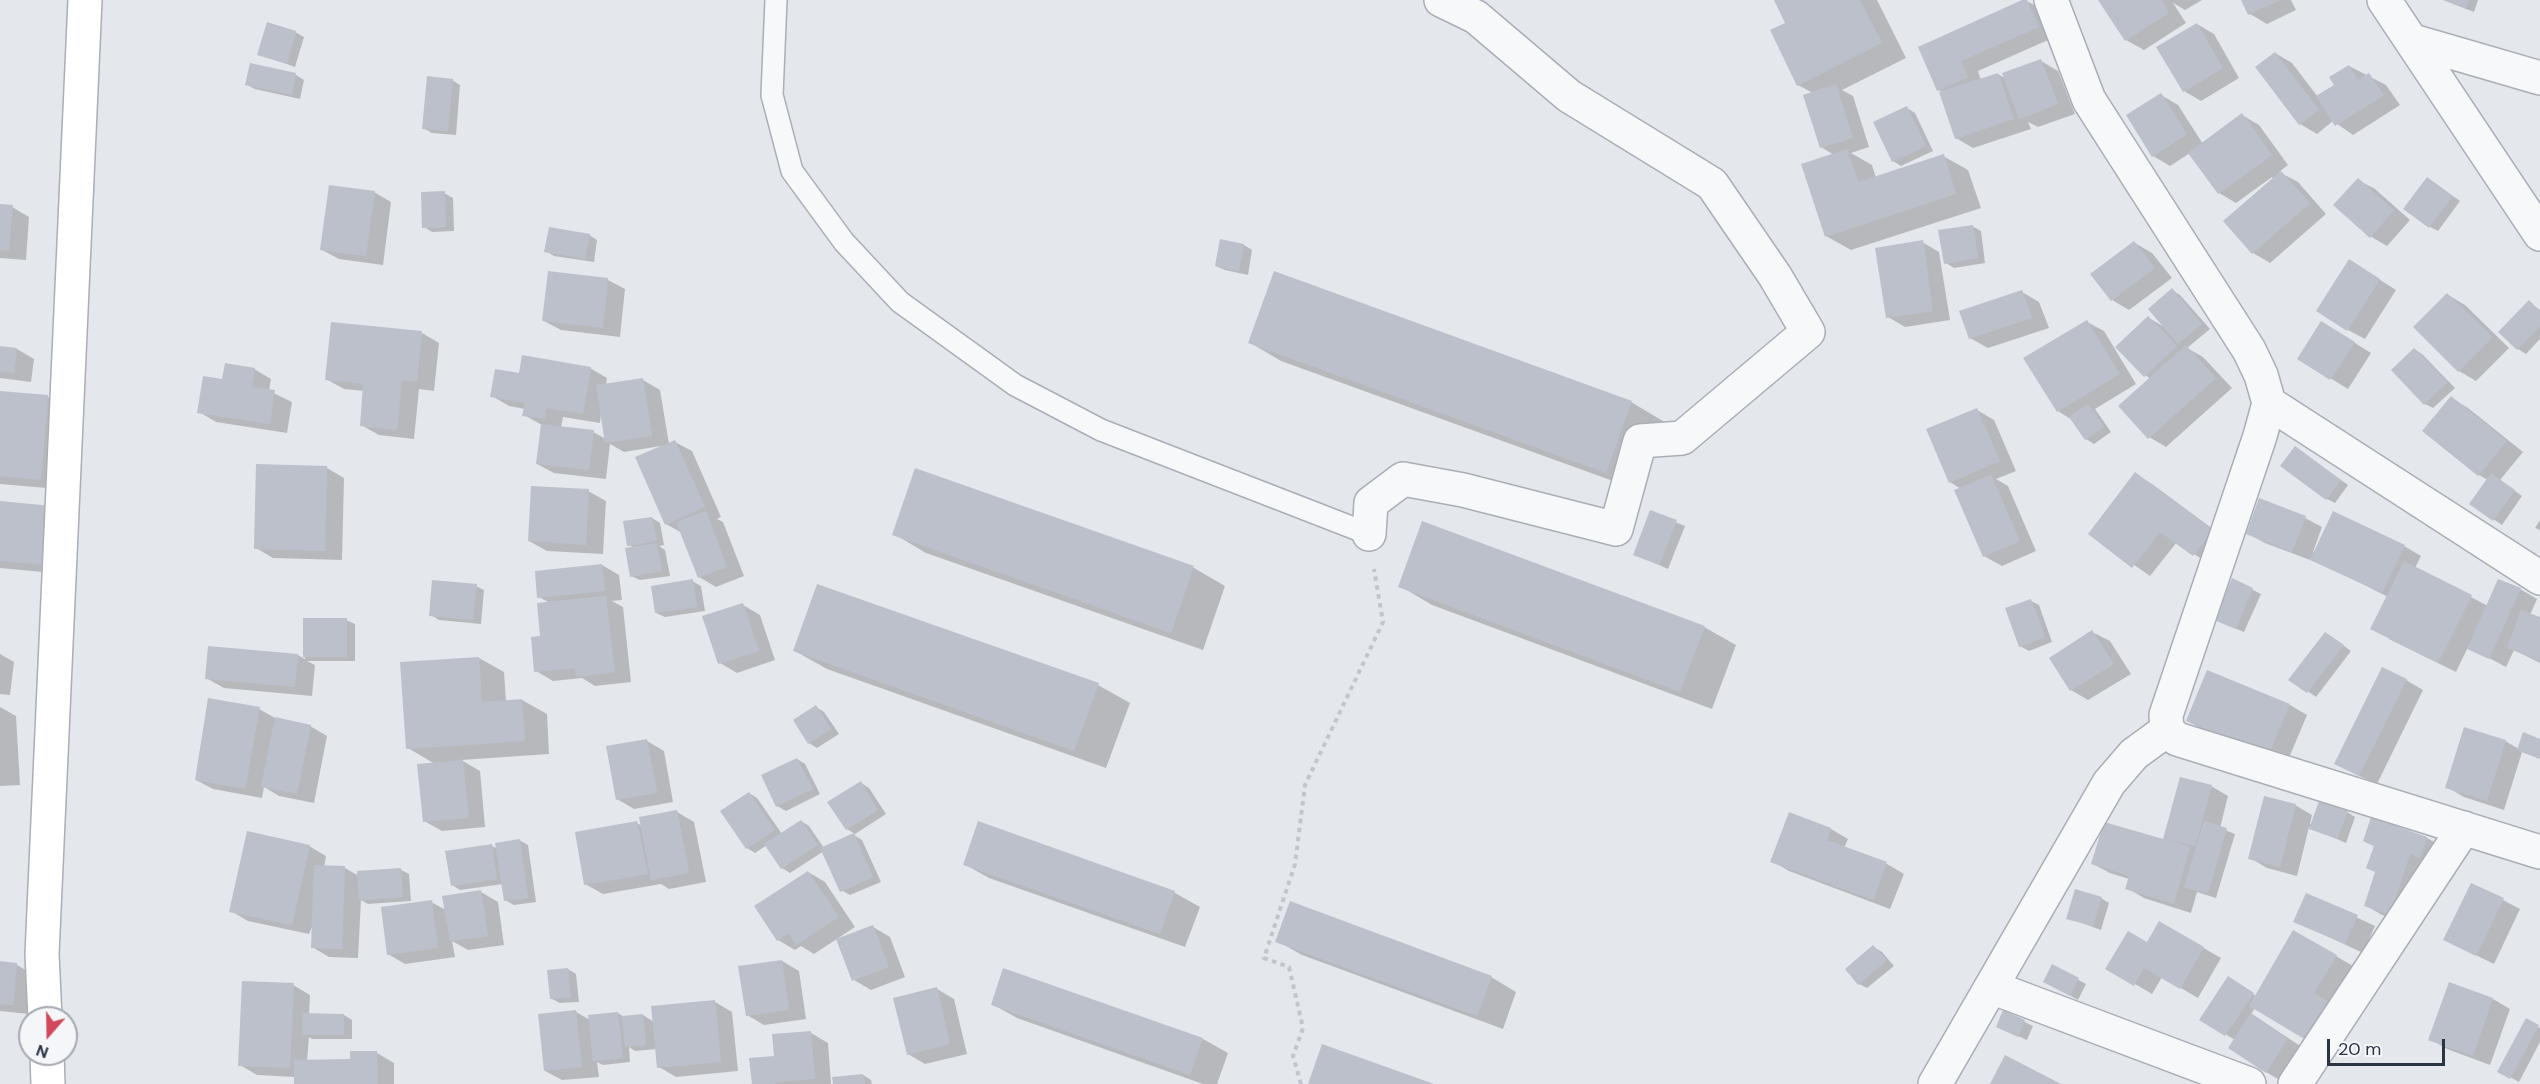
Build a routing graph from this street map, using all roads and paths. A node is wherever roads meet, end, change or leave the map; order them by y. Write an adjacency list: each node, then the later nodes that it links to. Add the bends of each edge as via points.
1 (85, 0): 16 (street, via 42,954)
2 (776, 0): 10 (lane, via 772,95 792,171 844,242 900,302 1015,385 1101,430)
3 (1441, 0): 10 (street, via 1476,17 1569,96 1712,184 1808,332 1682,438 1640,441 1616,529 1463,490 1403,479 1371,503)
4 (2051, 0): 9 (street, via 2089,100 2249,350 2262,375)
5 (2384, 0): 6 (street)
6 (2413, 41): 7 (street); 8 (street)
7 (2540, 78)
8 (2540, 234)
9 (2269, 403): 11 (street); 12 (street, via 2166,715)
10 (1369, 534): 19 (path, via 1383,622 1305,785 1295,864 1264,958 1289,967 1303,1028 1293,1056)
11 (2540, 578)
12 (2167, 730): 13 (street, via 2177,739); 15 (street, via 2134,754 2109,783)
13 (2464, 828): 14 (street); 22 (street)
14 (2540, 852)
15 (1991, 987): 20 (street); 21 (street)
16 (44, 1006)
17 (47, 1066): 18 (street)
18 (48, 1084)
19 (1301, 1084)
20 (1935, 1084)
21 (2249, 1084)
22 (2295, 1084)

